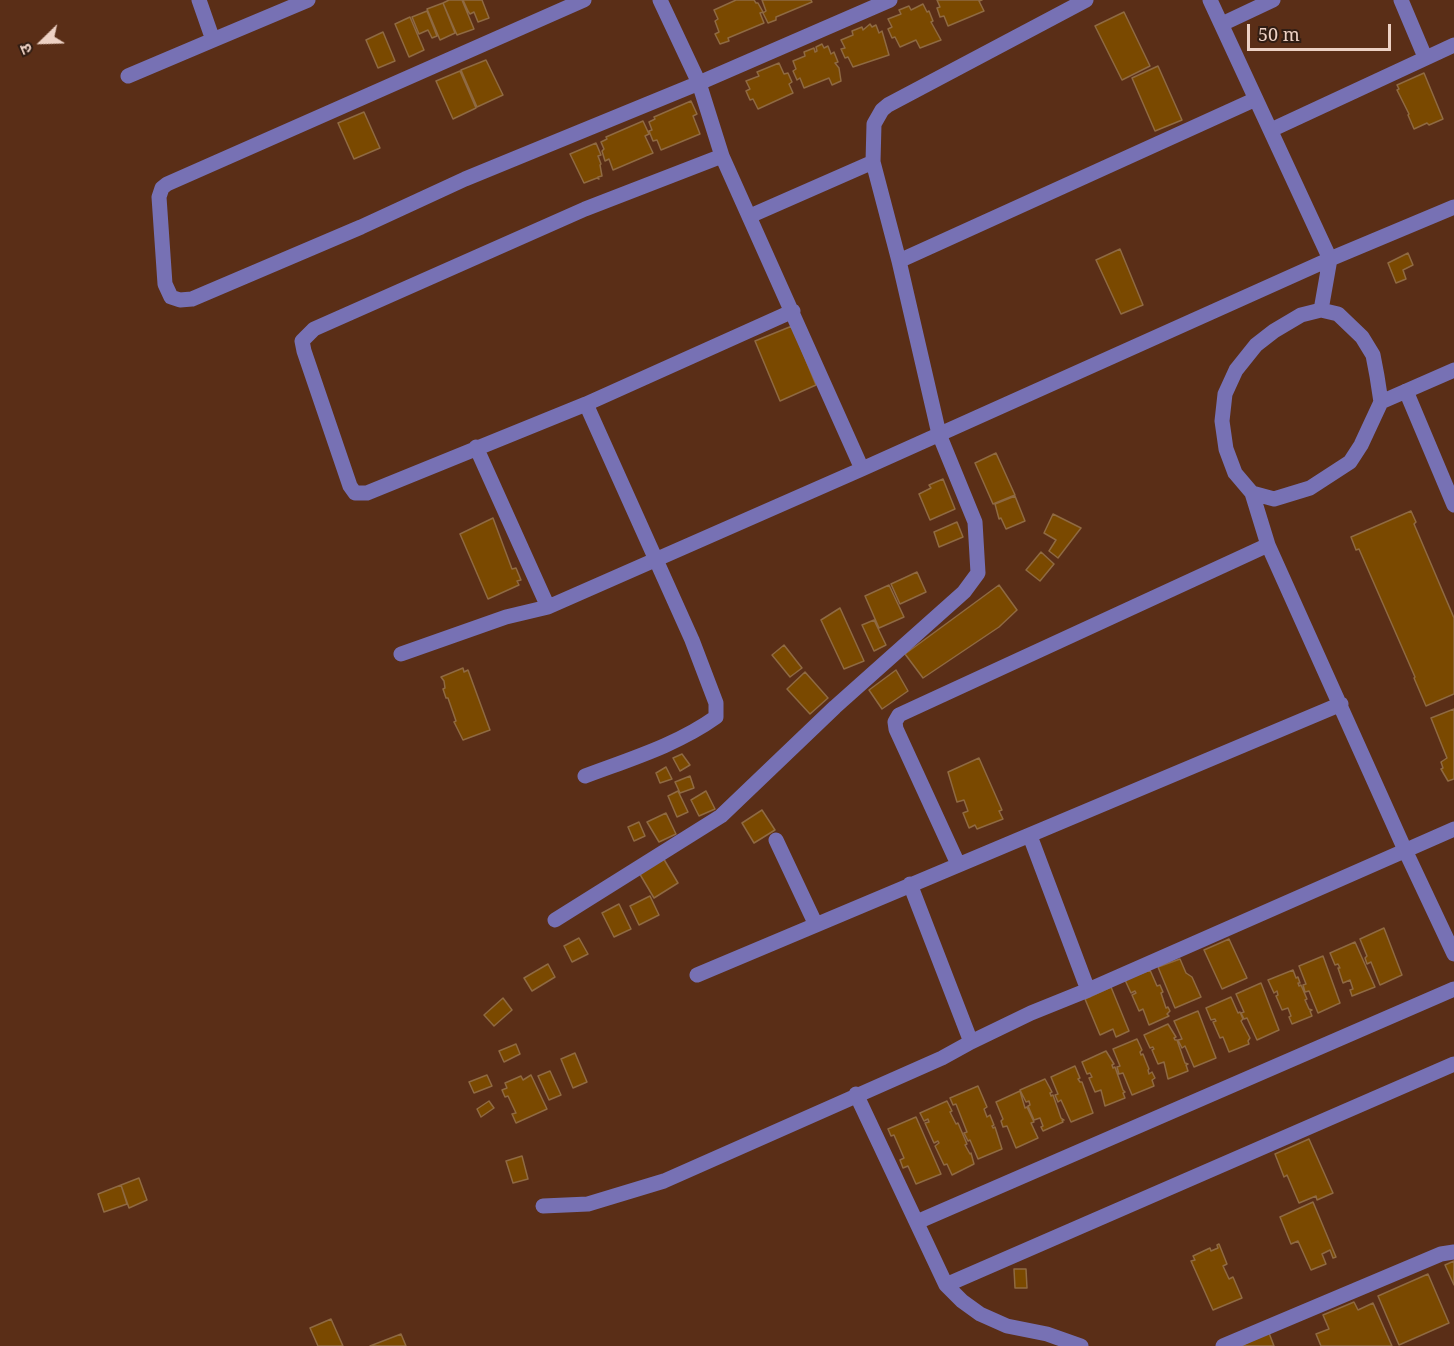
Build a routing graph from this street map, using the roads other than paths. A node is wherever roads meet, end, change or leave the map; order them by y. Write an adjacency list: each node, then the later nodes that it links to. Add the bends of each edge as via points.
1 (199, 0): 11 (street)
2 (308, 0): 11 (street)
3 (584, 0): 15 (street, via 167,184 159,197 165,284 171,297 192,298)
4 (660, 0): 15 (street)
5 (890, 0): 15 (street)
6 (1086, 0): 19 (street, via 888,105 873,124)
7 (1210, 0): 10 (street)
8 (1273, 0): 10 (street)
9 (1401, 0): 13 (street)
10 (1222, 24): 16 (street)
11 (213, 40): 14 (street)
12 (1454, 45): 13 (street)
13 (1425, 57): 17 (street)
14 (128, 76)
15 (699, 83): 18 (street)
16 (1256, 99): 17 (street); 23 (street)
17 (1271, 130): 22 (street)
18 (722, 156): 21 (street); 31 (street, via 574,214 314,328 302,341 355,493 367,493)
19 (873, 162): 21 (street); 23 (street)
20 (1454, 207): 22 (street)
21 (750, 216): 25 (street)
22 (1330, 259): 24 (street); 30 (street)
23 (899, 261): 30 (street)
24 (1321, 310): 28 (street, via 1338,314 1362,337 1373,355); 33 (street, via 1301,315 1256,345 1236,370 1225,394 1222,421 1226,449 1234,473)
25 (793, 311): 29 (street); 32 (street)
26 (1454, 370): 27 (street)
27 (1406, 391): 28 (street); 34 (street)
28 (1381, 402): 33 (street, via 1350,462 1310,488 1274,499)
29 (586, 404): 31 (street); 36 (street)
30 (939, 434): 32 (street); 47 (street, via 975,522 978,573 964,592 721,816)
31 (476, 447): 37 (street)
32 (862, 470): 36 (street)
33 (1252, 493): 35 (street)
34 (1454, 505)
35 (1269, 545): 39 (street); 45 (street, via 899,715 896,729)
36 (656, 559): 37 (street); 40 (street, via 716,703 716,717 684,737)
37 (548, 607): 38 (street, via 506,617)
38 (401, 654)
39 (1341, 704): 42 (street); 44 (street)
40 (585, 776)
41 (1454, 829): 44 (street)
42 (1030, 836): 45 (street); 52 (street)
43 (776, 840): 48 (street)
44 (1405, 850): 49 (street); 52 (street)
45 (958, 864): 46 (street)
46 (910, 884): 48 (street); 53 (street)
47 (555, 920)
48 (816, 924): 50 (street)
49 (1454, 954)
50 (697, 975)
51 (1454, 989): 57 (street)
52 (1088, 990): 53 (street)
53 (971, 1042): 55 (street)
54 (1454, 1064): 59 (street)
55 (856, 1094): 56 (street, via 664,1181 588,1204); 57 (street)
56 (543, 1206)
57 (917, 1222): 59 (street)
58 (1454, 1252): 61 (street, via 1441,1254)
59 (946, 1285): 60 (street, via 980,1314 1007,1326)
60 (1081, 1346)
61 (1223, 1346)

